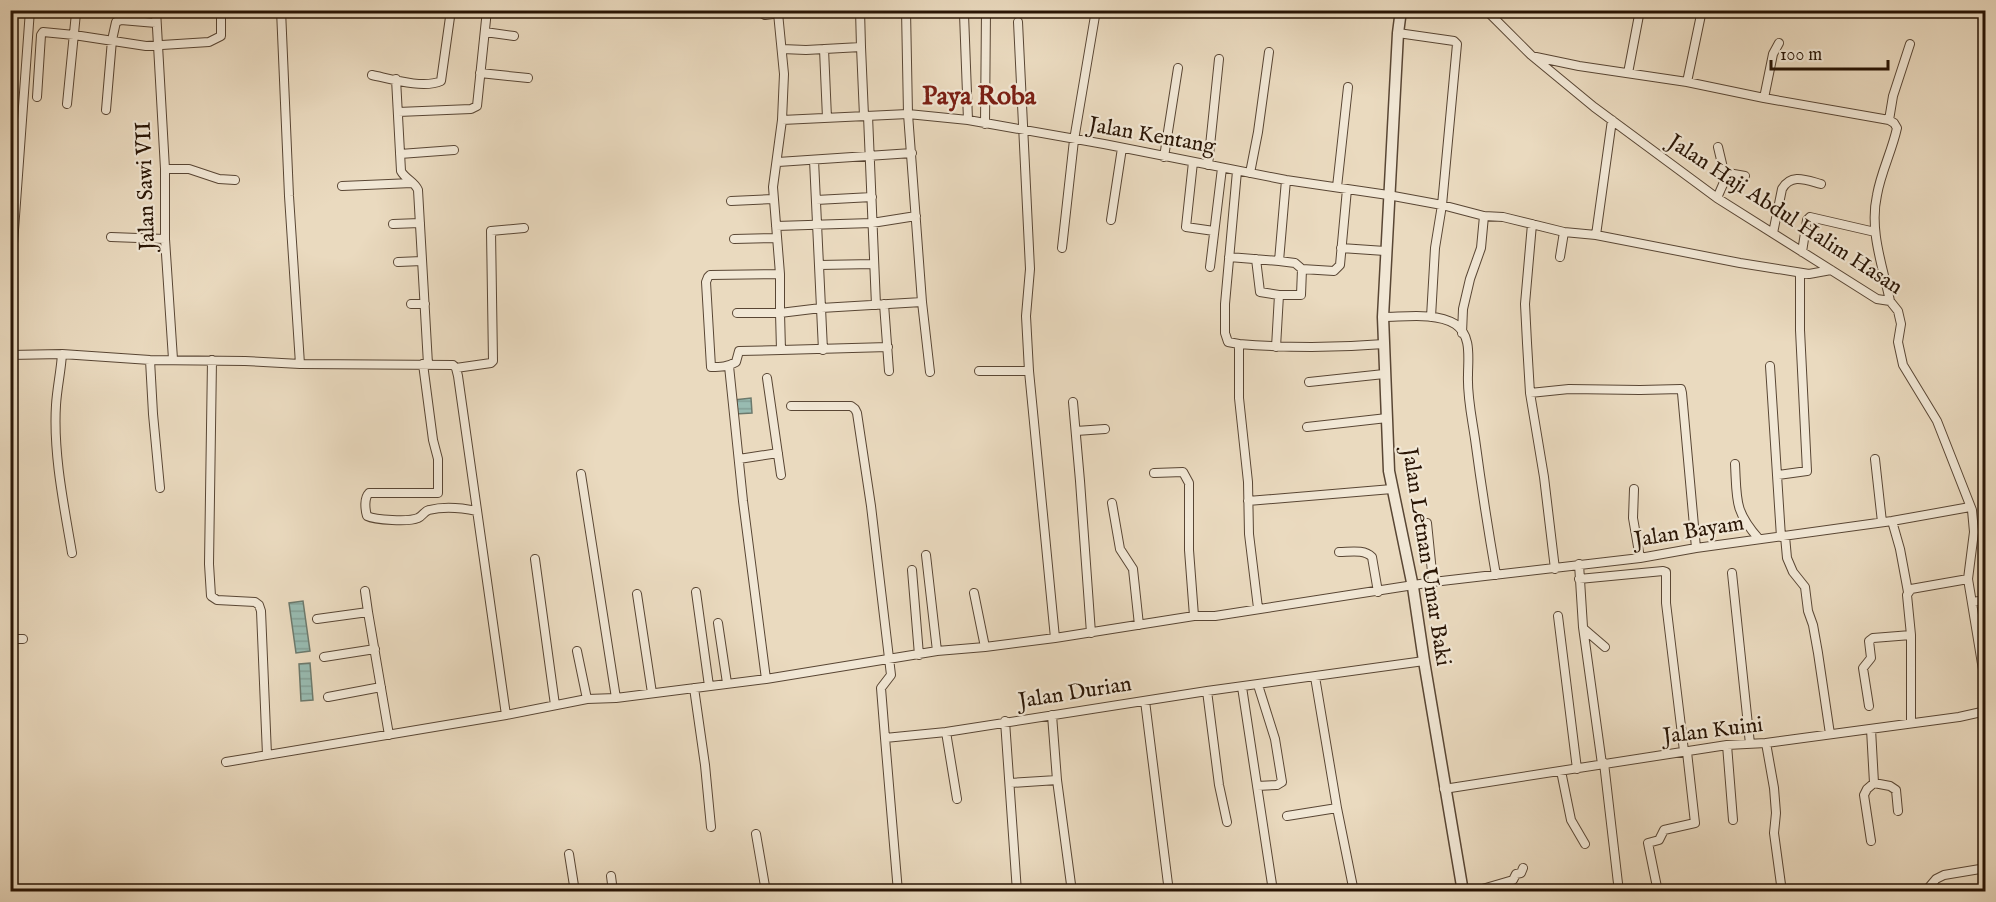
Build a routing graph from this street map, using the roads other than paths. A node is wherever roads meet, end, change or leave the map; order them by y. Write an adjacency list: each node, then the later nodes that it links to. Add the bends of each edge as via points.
1 (30, 10): 126 (street)
2 (156, 10): 21 (street, Jalan Sawi VII)
3 (221, 10): 29 (street, via 221,36 217,39)
4 (281, 10): 150 (street)
5 (451, 10): 41 (street, via 441,81 422,84)
6 (487, 10): 22 (street)
7 (760, 10): 17 (street, via 765,15)
8 (860, 10): 30 (street)
9 (906, 10): 49 (street)
10 (986, 10): 56 (street)
11 (1096, 10): 58 (street)
12 (1401, 10): 23 (street, Jalan Letnan Umar Baki)
13 (1486, 10): 34 (street, Jalan Haji Abdul Halim Hasan)
14 (1640, 10): 38 (street)
15 (1702, 10): 42 (street)
16 (801, 11): 17 (street)
17 (778, 13): 31 (street)
18 (76, 14): 24 (street)
19 (964, 14): 53 (street)
20 (1018, 22): 57 (street)
21 (156, 23): 26 (street, via 118,21); 29 (street, Jalan Sawi VII)
22 (485, 32): 25 (street); 37 (street)
23 (1398, 33): 83 (street, Jalan Letnan Umar Baki); 89 (street, via 1457,44)
24 (74, 35): 26 (street); 44 (street, via 42,33); 46 (street)
25 (514, 36)
26 (112, 40): 29 (street); 47 (street)
27 (1779, 43): 45 (street)
28 (1910, 44): 55 (street)
29 (158, 45): 71 (street, Jalan Sawi VII)
30 (861, 47): 32 (street); 50 (street)
31 (782, 49): 32 (street); 52 (street)
32 (824, 49): 51 (street)
33 (1269, 52): 73 (street)
34 (1531, 55): 38 (street); 54 (street, Jalan Haji Abdul Halim Hasan)
35 (1219, 59): 69 (street)
36 (1178, 68): 65 (street)
37 (480, 73): 40 (street); 48 (street, via 474,108)
38 (1628, 73): 42 (street)
39 (372, 75): 41 (street)
40 (528, 78)
41 (396, 79): 48 (street)
42 (1687, 82): 45 (street)
43 (1348, 87): 81 (street)
44 (37, 97)
45 (1764, 98): 55 (street)
46 (67, 104)
47 (106, 110)
48 (398, 112): 63 (street)
49 (908, 114): 50 (street, Jalan Kentang); 53 (street, Jalan Kentang); 62 (street)
50 (866, 116): 51 (street, Jalan Kentang); 64 (street)
51 (827, 118): 52 (street, Jalan Kentang)
52 (782, 120): 67 (street)
53 (968, 120): 56 (street, Jalan Kentang)
54 (1612, 120): 85 (street, Jalan Haji Abdul Halim Hasan); 104 (street)
55 (1889, 120): 102 (street, via 1897,128 1876,196)
56 (985, 124): 57 (street, Jalan Kentang)
57 (1023, 129): 58 (street, Jalan Kentang); 156 (street, via 1030,269 1026,316)
58 (1074, 140): 60 (street, Jalan Kentang); 109 (street)
59 (1718, 147): 74 (street)
60 (1122, 148): 65 (street, Jalan Kentang); 92 (street)
61 (454, 150): 63 (street)
62 (912, 153): 64 (street); 90 (street)
63 (400, 154): 78 (street, via 401,171)
64 (871, 157): 66 (street); 84 (street)
65 (1164, 157): 68 (street, Jalan Kentang)
66 (814, 160): 67 (street); 87 (street)
67 (778, 162): 86 (street)
68 (1193, 162): 69 (street, Jalan Kentang); 100 (street, via 1186,227)
69 (1208, 165): 70 (street, Jalan Kentang)
70 (1222, 168): 72 (street, Jalan Kentang); 100 (street)
71 (165, 169): 76 (street, via 189,169 213,178); 107 (street, Jalan Sawi VII)
72 (1237, 171): 73 (street, Jalan Kentang); 113 (street)
73 (1250, 173): 77 (street, Jalan Kentang)
74 (1728, 173): 75 (street); 85 (street)
75 (1745, 176)
76 (235, 180)
77 (1286, 180): 81 (street, Jalan Kentang); 117 (street)
78 (412, 183): 80 (street); 93 (street, via 418,190)
79 (1821, 184): 103 (street, via 1797,178 1786,183)
80 (342, 186)
81 (1337, 188): 82 (street, Jalan Kentang)
82 (1347, 189): 83 (street, Jalan Kentang); 110 (street)
83 (1388, 195): 89 (street, Jalan Kentang); 111 (street, Jalan Letnan Umar Baki)
84 (872, 197): 87 (street); 94 (street)
85 (1717, 198): 103 (street, Jalan Haji Abdul Halim Hasan)
86 (773, 199): 88 (street); 98 (street)
87 (816, 200): 97 (street)
88 (731, 201)
89 (1442, 205): 91 (street, Jalan Kentang); 137 (street)
90 (915, 216): 94 (street); 128 (street)
91 (1484, 216): 96 (street, Jalan Kentang); 138 (street, via 1481,248 1463,309)
92 (1111, 220)
93 (420, 223): 95 (street); 116 (street)
94 (872, 223): 97 (street); 119 (street)
95 (393, 224)
96 (1532, 224): 101 (street, Jalan Kentang); 162 (street, via 1525,304)
97 (817, 225): 98 (street); 120 (street)
98 (776, 226): 106 (street)
99 (524, 228): 154 (street, via 491,231 493,361)
100 (1214, 231): 121 (street)
101 (1564, 232): 104 (street, Jalan Kentang); 114 (street)
102 (1875, 232): 112 (street, via 1810,217); 129 (street)
103 (1773, 233): 112 (street, Jalan Haji Abdul Halim Hasan)
104 (1596, 235): 124 (street, Jalan Kentang)
105 (111, 237): 107 (street)
106 (777, 238): 108 (street); 125 (street)
107 (165, 239): 148 (street, Jalan Sawi VII)
108 (734, 240)
109 (1062, 248)
110 (1341, 248): 111 (street); 122 (street, via 1340,265 1334,271)
111 (1385, 251): 136 (street, Jalan Letnan Umar Baki)
112 (1802, 252): 123 (street, Jalan Haji Abdul Halim Hasan)
113 (1229, 257): 115 (street); 139 (street, via 1225,333 1228,342)
114 (1560, 257)
115 (1256, 259): 117 (street); 127 (street, via 1260,292)
116 (422, 261): 118 (street); 131 (street)
117 (1279, 261): 122 (street, via 1295,263)
118 (398, 262)
119 (874, 264): 120 (street); 132 (street)
120 (819, 265): 133 (street)
121 (1210, 267)
122 (1302, 269): 127 (street, via 1301,295)
123 (1831, 270): 124 (street, Jalan Kentang); 129 (street, Jalan Haji Abdul Halim Hasan, via 1877,299)
124 (1800, 273): 176 (street, via 1808,471)
125 (780, 274): 134 (street); 152 (street, via 708,277 711,367)
126 (10, 285)
127 (1279, 295): 142 (street)
128 (922, 302): 132 (street); 158 (street)
129 (1890, 302): 182 (street, Jalan Haji Abdul Halim Hasan, via 1898,311 1901,324 1898,342 1903,365 1937,421)
130 (411, 304): 131 (street)
131 (425, 304): 151 (street)
132 (880, 304): 133 (street); 141 (street)
133 (821, 308): 134 (street); 144 (street)
134 (780, 313): 135 (street); 143 (street)
135 (737, 314)
136 (1383, 317): 137 (street); 140 (street, Jalan Letnan Umar Baki)
137 (1431, 317): 138 (street, via 1455,324)
138 (1462, 333): 199 (street, via 1469,347 1467,382)
139 (1239, 344): 142 (street); 180 (street, via 1239,398)
140 (1384, 344): 142 (street); 159 (street, Jalan Letnan Umar Baki)
141 (888, 347): 144 (street); 157 (street)
142 (1276, 347)
143 (781, 350): 144 (street); 152 (street, via 739,351 736,362)
144 (823, 350)
145 (62, 354): 146 (street); 147 (street); 191 (street, via 56,432)
146 (10, 355)
147 (150, 360): 148 (street); 177 (street)
148 (173, 360): 149 (street)
149 (212, 360): 150 (street); 266 (street, via 211,596 216,600 255,602 261,611)
150 (300, 364): 151 (street)
151 (426, 364): 154 (street); 183 (street, via 438,459 438,493 369,493 365,497 367,516 411,519 431,509)
152 (729, 366): 170 (street)
153 (1770, 366): 176 (street)
154 (456, 368): 183 (street)
155 (979, 371): 156 (street)
156 (1029, 371): 222 (street)
157 (889, 372)
158 (930, 372)
159 (1384, 374): 161 (street); 165 (street, Jalan Letnan Umar Baki)
160 (767, 378): 169 (street)
161 (1309, 382)
162 (1530, 393): 189 (street, via 1681,389); 196 (street)
163 (1073, 402): 168 (street)
164 (791, 406): 233 (street, via 851,406 856,411)
165 (1387, 418): 166 (street); 178 (street, Jalan Letnan Umar Baki)
166 (1307, 427)
167 (1105, 429): 168 (street)
168 (1076, 431): 220 (street)
169 (778, 453): 170 (street); 175 (street)
170 (738, 459): 236 (street)
171 (1875, 459): 185 (street)
172 (1735, 465): 188 (street, via 1740,514)
173 (1154, 473): 214 (street, via 1183,472 1189,483)
174 (581, 474): 247 (street)
175 (781, 475)
176 (1778, 475): 187 (street)
177 (160, 488)
178 (1392, 489): 180 (street); 203 (street, Jalan Letnan Umar Baki)
179 (1634, 489): 193 (street, via 1633,518)
180 (1248, 501): 212 (street)
181 (1112, 503): 218 (street, via 1120,549 1133,569)
182 (1970, 507): 184 (street, Jalan Bayam); 201 (street, Jalan Haji Abdul Halim Hasan, via 1974,532)
183 (477, 511): 253 (street)
184 (1892, 520): 185 (street, Jalan Bayam); 207 (street)
185 (1882, 522): 187 (street, Jalan Bayam)
186 (1427, 523): 202 (street)
187 (1783, 536): 188 (street, Jalan Bayam); 259 (street, via 1793,572 1805,587)
188 (1759, 539): 189 (street, Jalan Bayam)
189 (1696, 548): 193 (street, Jalan Bayam)
190 (1339, 552): 206 (street, via 1364,552 1372,556)
191 (72, 553)
192 (926, 555): 229 (street)
193 (1640, 558): 195 (street, Jalan Bayam)
194 (535, 559): 250 (street)
195 (1580, 564): 196 (street, Jalan Bayam); 200 (street)
196 (1556, 568): 199 (street, Jalan Bayam)
197 (912, 570): 230 (street)
198 (1732, 573): 263 (street)
199 (1496, 575): 202 (street, Jalan Bayam)
200 (1579, 579): 219 (street); 265 (street, via 1666,572 1666,603)
201 (1968, 579): 207 (street); 211 (street, Jalan Haji Abdul Halim Hasan)
202 (1433, 582): 203 (street, Jalan Bayam)
203 (1413, 586): 206 (street, Jalan Bayam); 234 (street, Jalan Letnan Umar Baki)
204 (365, 591): 213 (street)
205 (696, 592): 239 (street)
206 (1378, 592): 212 (street, Jalan Bayam)
207 (1908, 592): 221 (street)
208 (974, 593): 226 (street)
209 (637, 594): 245 (street)
210 (1986, 600): 211 (street)
211 (1972, 602): 232 (street, Jalan Haji Abdul Halim Hasan)
212 (1258, 608): 214 (street, Jalan Bayam)
213 (368, 612): 216 (street); 227 (street)
214 (1194, 616): 218 (street, Jalan Bayam)
215 (1558, 616): 269 (street)
216 (317, 619)
217 (718, 623): 237 (street)
218 (1139, 625): 220 (street, Jalan Bayam)
219 (1584, 629): 225 (street); 268 (street)
220 (1091, 633): 222 (street, Jalan Bayam)
221 (1911, 635): 251 (street, via 1869,640 1871,658 1863,668); 256 (street)
222 (1055, 638): 226 (street, Jalan Bayam)
223 (10, 639): 224 (street)
224 (23, 639)
225 (1605, 647)
226 (985, 648): 229 (street, Jalan Bayam)
227 (375, 649): 231 (street); 240 (street)
228 (577, 651): 248 (street)
229 (937, 651): 230 (street, Jalan Bayam)
230 (919, 655): 233 (street, Jalan Bayam)
231 (324, 657)
232 (1983, 658): 243 (street, Jalan Haji Abdul Halim Hasan)
233 (889, 659): 236 (street, Jalan Bayam); 261 (street, via 891,675 881,691)
234 (1424, 662): 235 (street, Jalan Durian); 275 (street, Jalan Letnan Umar Baki)
235 (1315, 676): 238 (street, Jalan Durian); 277 (street)
236 (766, 679): 237 (street, Jalan Bayam)
237 (727, 683): 239 (street, Jalan Bayam)
238 (1258, 685): 241 (street, Jalan Durian); 274 (street, via 1275,739 1282,782)
239 (709, 686): 242 (street, Jalan Bayam)
240 (381, 687): 246 (street); 260 (street)
241 (1242, 687): 244 (street, Jalan Durian); 274 (street)
242 (694, 688): 245 (street, Jalan Bayam); 282 (street)
243 (1986, 688)
244 (1207, 691): 249 (street, Jalan Durian); 281 (street)
245 (652, 693): 247 (street, Jalan Bayam)
246 (328, 697)
247 (616, 698): 248 (street, Jalan Bayam)
248 (587, 699): 250 (street, Jalan Bayam)
249 (1145, 700): 254 (street, Jalan Durian); 298 (street)
250 (555, 705): 253 (street, Jalan Bayam)
251 (1869, 706)
252 (1986, 711): 256 (street, Jalan Kuini)
253 (506, 715): 260 (street, Jalan Bayam)
254 (1052, 715): 255 (street, Jalan Durian); 271 (street)
255 (1005, 722): 258 (street, Jalan Durian); 272 (street)
256 (1911, 723): 257 (street, Jalan Kuini)
257 (1871, 729): 259 (street, Jalan Kuini); 273 (street)
258 (946, 732): 261 (street, Jalan Durian); 276 (street)
259 (1830, 734): 262 (street, Jalan Kuini)
260 (389, 735): 266 (street, Jalan Bayam)
261 (885, 738): 295 (street)
262 (1766, 743): 263 (street, Jalan Kuini); 305 (street, via 1774,788 1774,833)
263 (1750, 744): 264 (street, Jalan Kuini)
264 (1727, 745): 265 (street, Jalan Kuini); 280 (street)
265 (1686, 752): 268 (street, Jalan Kuini); 304 (street, via 1695,823 1664,830 1658,841 1648,843)
266 (267, 755): 267 (street, Jalan Bayam)
267 (226, 762)
268 (1603, 764): 269 (street, Jalan Kuini); 303 (street)
269 (1576, 769): 270 (street, Jalan Kuini)
270 (1561, 771): 275 (street, Jalan Kuini); 285 (street, via 1571,820)
271 (1057, 780): 272 (street); 297 (street)
272 (1010, 783): 296 (street)
273 (1874, 783): 278 (street, via 1896,790); 284 (street, via 1864,795)
274 (1257, 786): 299 (street)
275 (1444, 789): 301 (street, Jalan Letnan Umar Baki)
276 (957, 799)
277 (1337, 808): 279 (street); 300 (street)
278 (1898, 811)
279 (1287, 816)
280 (1733, 820)
281 (1227, 822)
282 (711, 827)
283 (756, 834): 294 (street)
284 (1871, 842)
285 (1585, 844)
286 (569, 854): 292 (street)
287 (1523, 868): 302 (street, via 1513,880)
288 (1986, 868): 306 (street, via 1944,875)
289 (611, 876): 293 (street)
290 (10, 884): 291 (street)
291 (11, 891)
292 (575, 891)
293 (613, 891)
294 (766, 891)
295 (898, 891)
296 (1017, 891)
297 (1072, 891)
298 (1169, 891)
299 (1273, 891)
300 (1354, 891)
301 (1463, 891)
302 (1472, 891)
303 (1618, 891)
304 (1658, 891)
305 (1782, 891)
306 (1925, 891)

